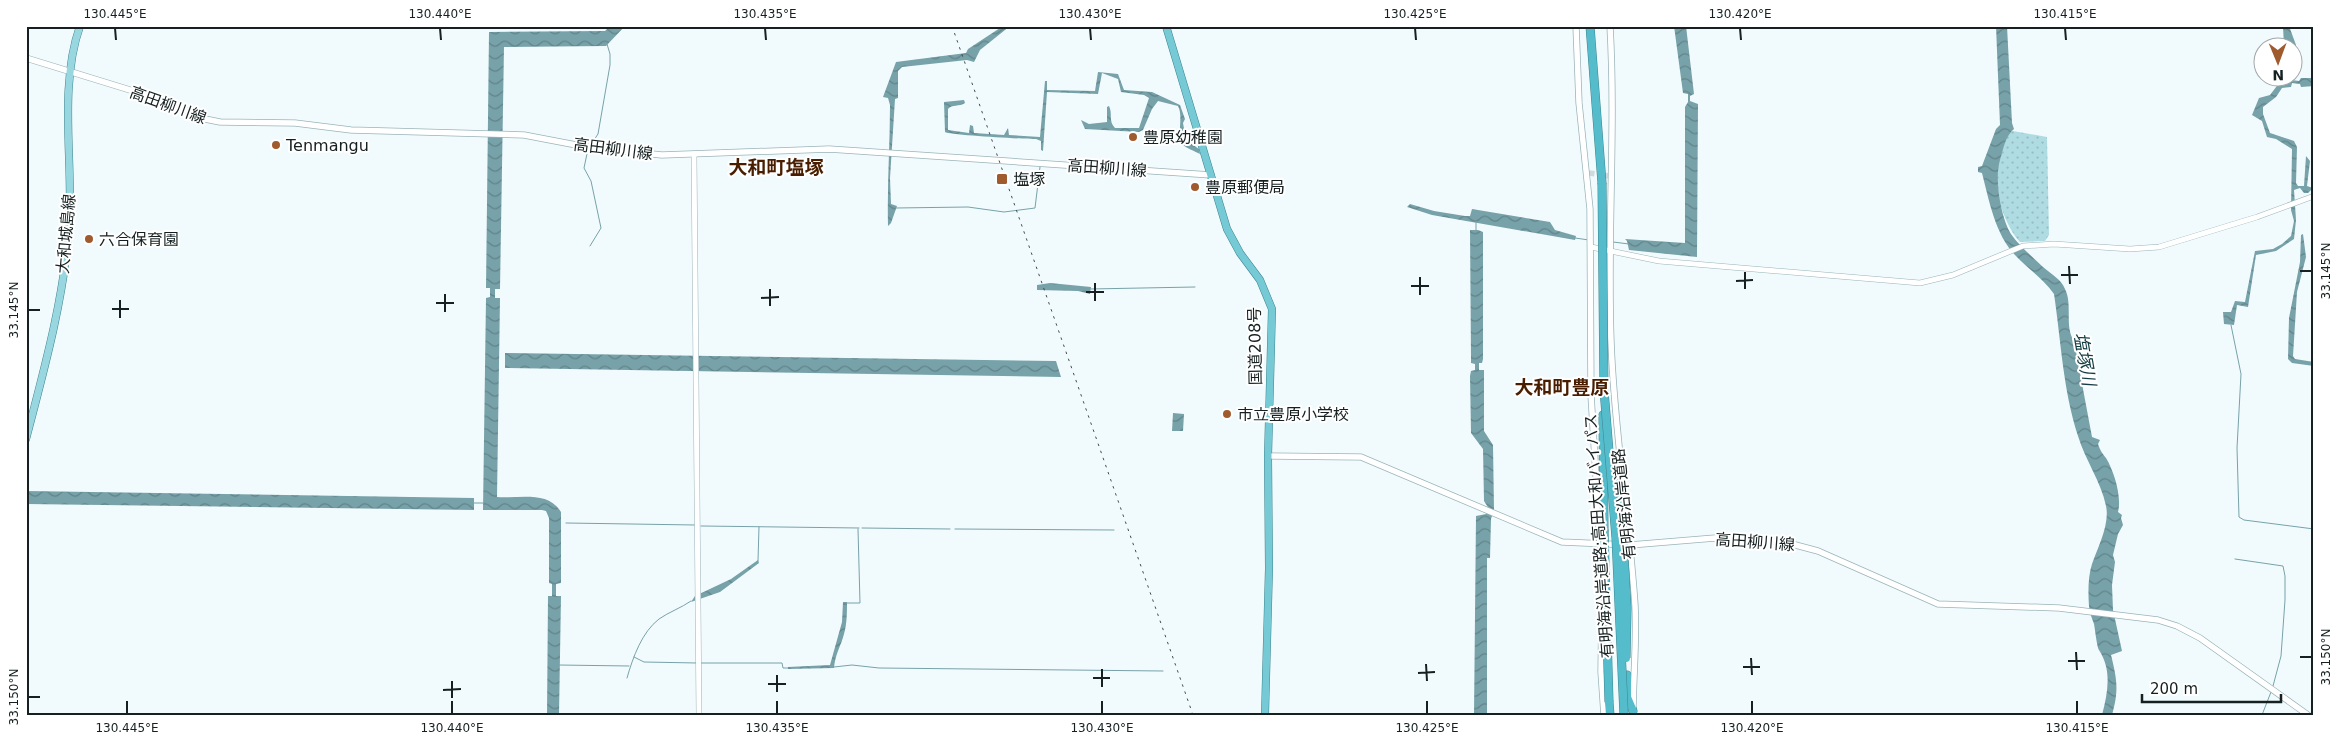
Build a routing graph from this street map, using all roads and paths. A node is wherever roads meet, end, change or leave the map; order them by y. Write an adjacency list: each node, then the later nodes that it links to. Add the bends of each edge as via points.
1 (80, 26): 7 (main road, 大和城島線)
2 (1166, 26): 9 (highway, 国道208号)
3 (1576, 26): 11 (main road)
4 (1590, 26): 13 (highway, 有明海沿岸道路;高田大和バイパス, bridge, via 1602,183)
5 (1610, 26): 12 (main road, via 1613,92)
6 (26, 58): 7 (main road, 高田柳川線)
7 (70, 72): 8 (main road, 高田柳川線, via 169,102 212,121 295,123 351,130 524,135 618,152); 14 (main road, 大和城島線, via 67,247 52,341)
8 (694, 155): 9 (main road, 高田柳川線, via 829,149); 19 (street)
9 (1211, 175): 15 (highway, 国道208号, via 1227,229 1260,280 1272,309)
10 (2314, 196): 12 (street, via 2159,247 2023,246 1953,275 1920,283 1659,261)
11 (1591, 247): 12 (street); 16 (main road, 有明海沿岸道路, via 1591,395)
12 (1610, 252): 17 (main road, 有明海沿岸道路, via 1616,430)
13 (1604, 390): 18 (highway, bridge, via 1625,552 1628,697); 22 (highway, bridge); 23 (highway, 有明海沿岸道路;高田大和バイパス, bridge, via 1616,530)
14 (26, 439)
15 (1268, 456): 16 (main road, 高田柳川線, via 1361,457 1562,542); 20 (highway, 国道208号, via 1269,568)
16 (1600, 545): 17 (main road, 高田柳川線); 21 (main road, 有明海沿岸道路)
17 (1630, 546): 18 (main road, 有明海沿岸道路, via 1635,607); 24 (main road, 高田柳川線, via 1715,538 1788,543 1818,551 1938,604 2052,607 2158,620 2190,632)
18 (1633, 713)
19 (699, 715)
20 (1264, 715)
21 (1604, 715)
22 (1610, 715)
23 (1624, 715)
24 (2308, 715)

